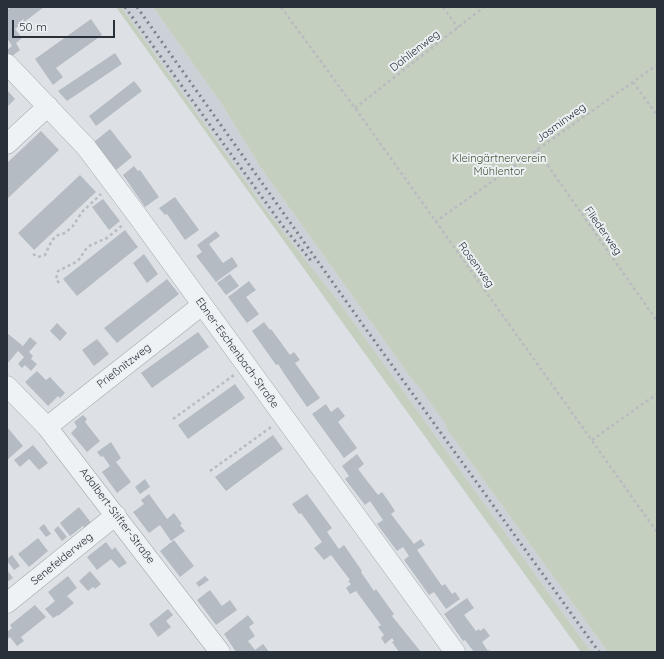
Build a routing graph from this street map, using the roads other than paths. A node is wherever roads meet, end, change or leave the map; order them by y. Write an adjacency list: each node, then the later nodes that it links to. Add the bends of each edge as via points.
1 (7, 64): 2 (street, Ebner-Eschenbach-Straße)
2 (48, 106): 3 (street); 4 (street, Ebner-Eschenbach-Straße, via 86,147)
3 (7, 144)
4 (202, 305): 6 (street, Prießnitzweg); 10 (street, Ebner-Eschenbach-Straße)
5 (7, 386): 6 (street, Adalbert-Stifter-Straße)
6 (47, 427): 7 (street, Adalbert-Stifter-Straße)
7 (116, 516): 8 (street, Senefelderweg); 9 (street, Adalbert-Stifter-Straße)
8 (7, 603)
9 (220, 652)
10 (455, 652)

